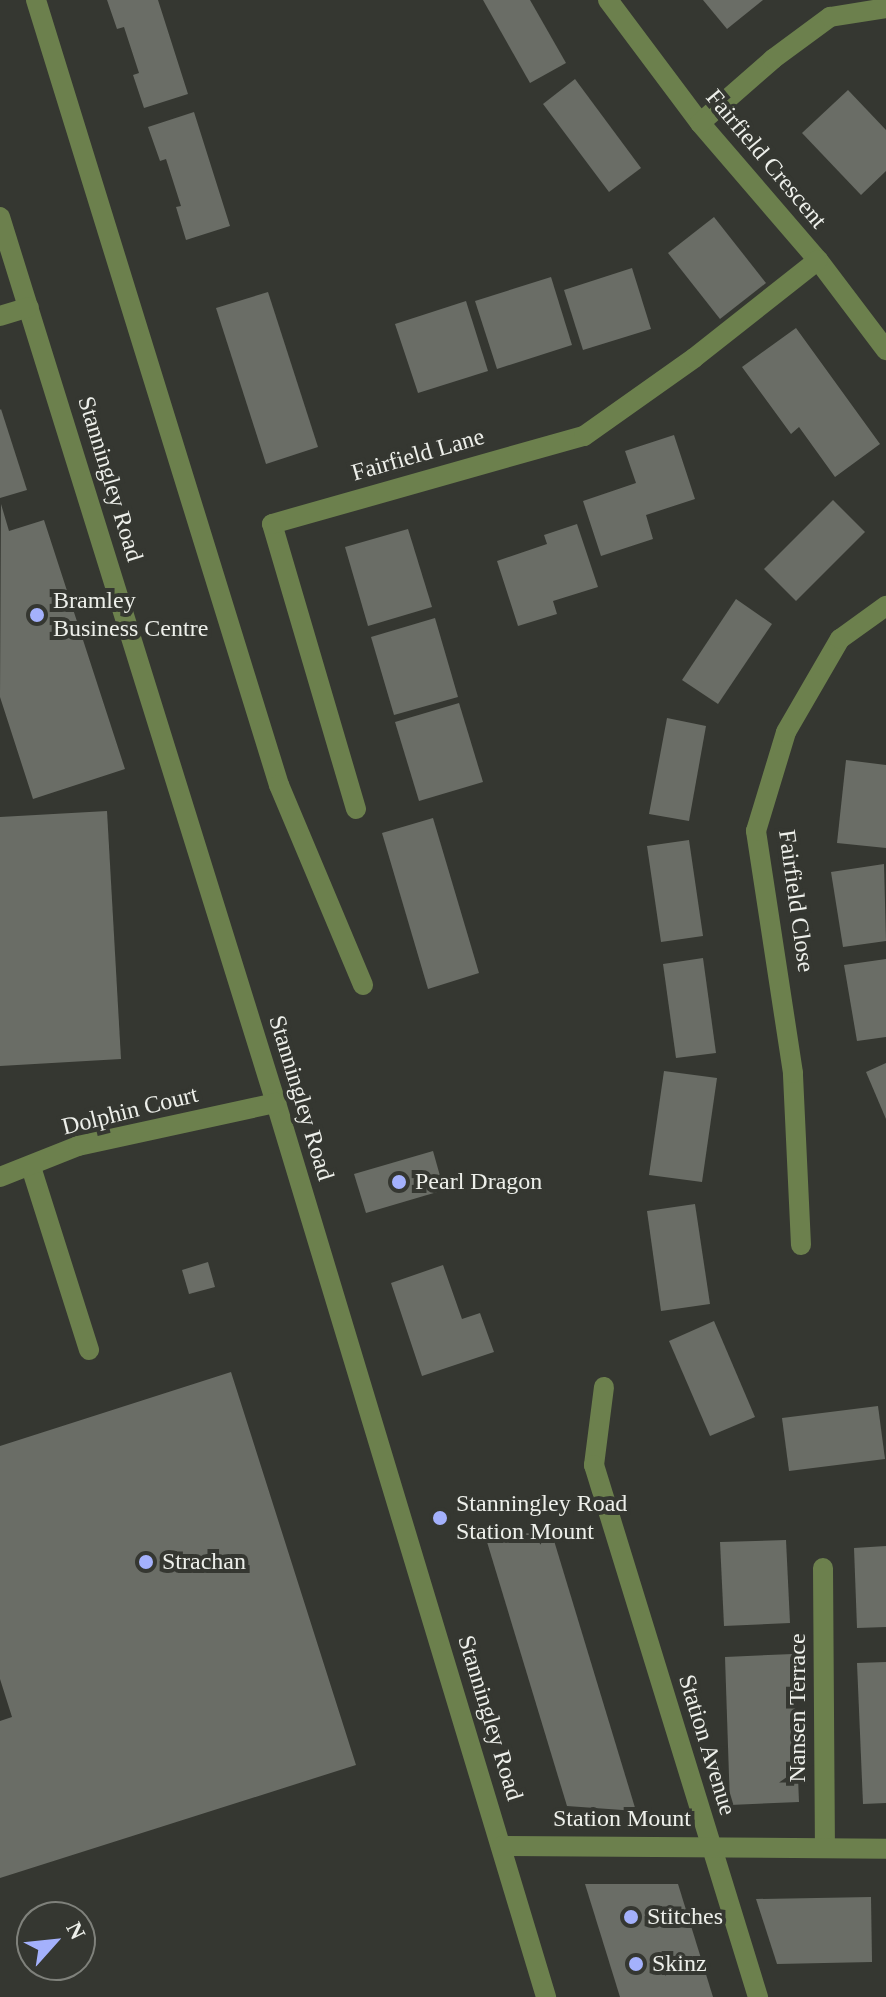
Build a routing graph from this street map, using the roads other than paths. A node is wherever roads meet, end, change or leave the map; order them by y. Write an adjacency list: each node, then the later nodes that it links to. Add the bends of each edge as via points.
1 (36, 0): 12 (street, via 279,785)
2 (608, 0): 4 (street, Fairfield Crescent)
3 (886, 8): 4 (street, via 830,17)
4 (700, 123): 6 (street, Fairfield Crescent)
5 (0, 217): 7 (street, Stanningley Road)
6 (818, 260): 9 (street, Fairfield Crescent); 11 (street, Fairfield Lane, via 584,436 272,524)
7 (29, 307): 8 (street); 13 (street, Stanningley Road)
8 (0, 316)
9 (886, 350)
10 (886, 606): 16 (street, Fairfield Close, via 840,639 786,732 756,831 793,1073)
11 (356, 809)
12 (363, 985)
13 (276, 1103): 14 (street, Dolphin Court, via 78,1146); 21 (street, Stanningley Road)
14 (31, 1167): 15 (street, Dolphin Court); 17 (street)
15 (0, 1177)
16 (801, 1245)
17 (89, 1350)
18 (604, 1387): 20 (street, Station Avenue, via 594,1465)
19 (823, 1568): 22 (street, Nansen Terrace)
20 (711, 1845): 21 (street, Station Mount); 22 (street, Station Mount); 25 (street, Station Avenue)
21 (502, 1846): 24 (street, Stanningley Road)
22 (825, 1848): 23 (street, Station Mount)
23 (886, 1849)
24 (546, 1997)
25 (758, 1997)

